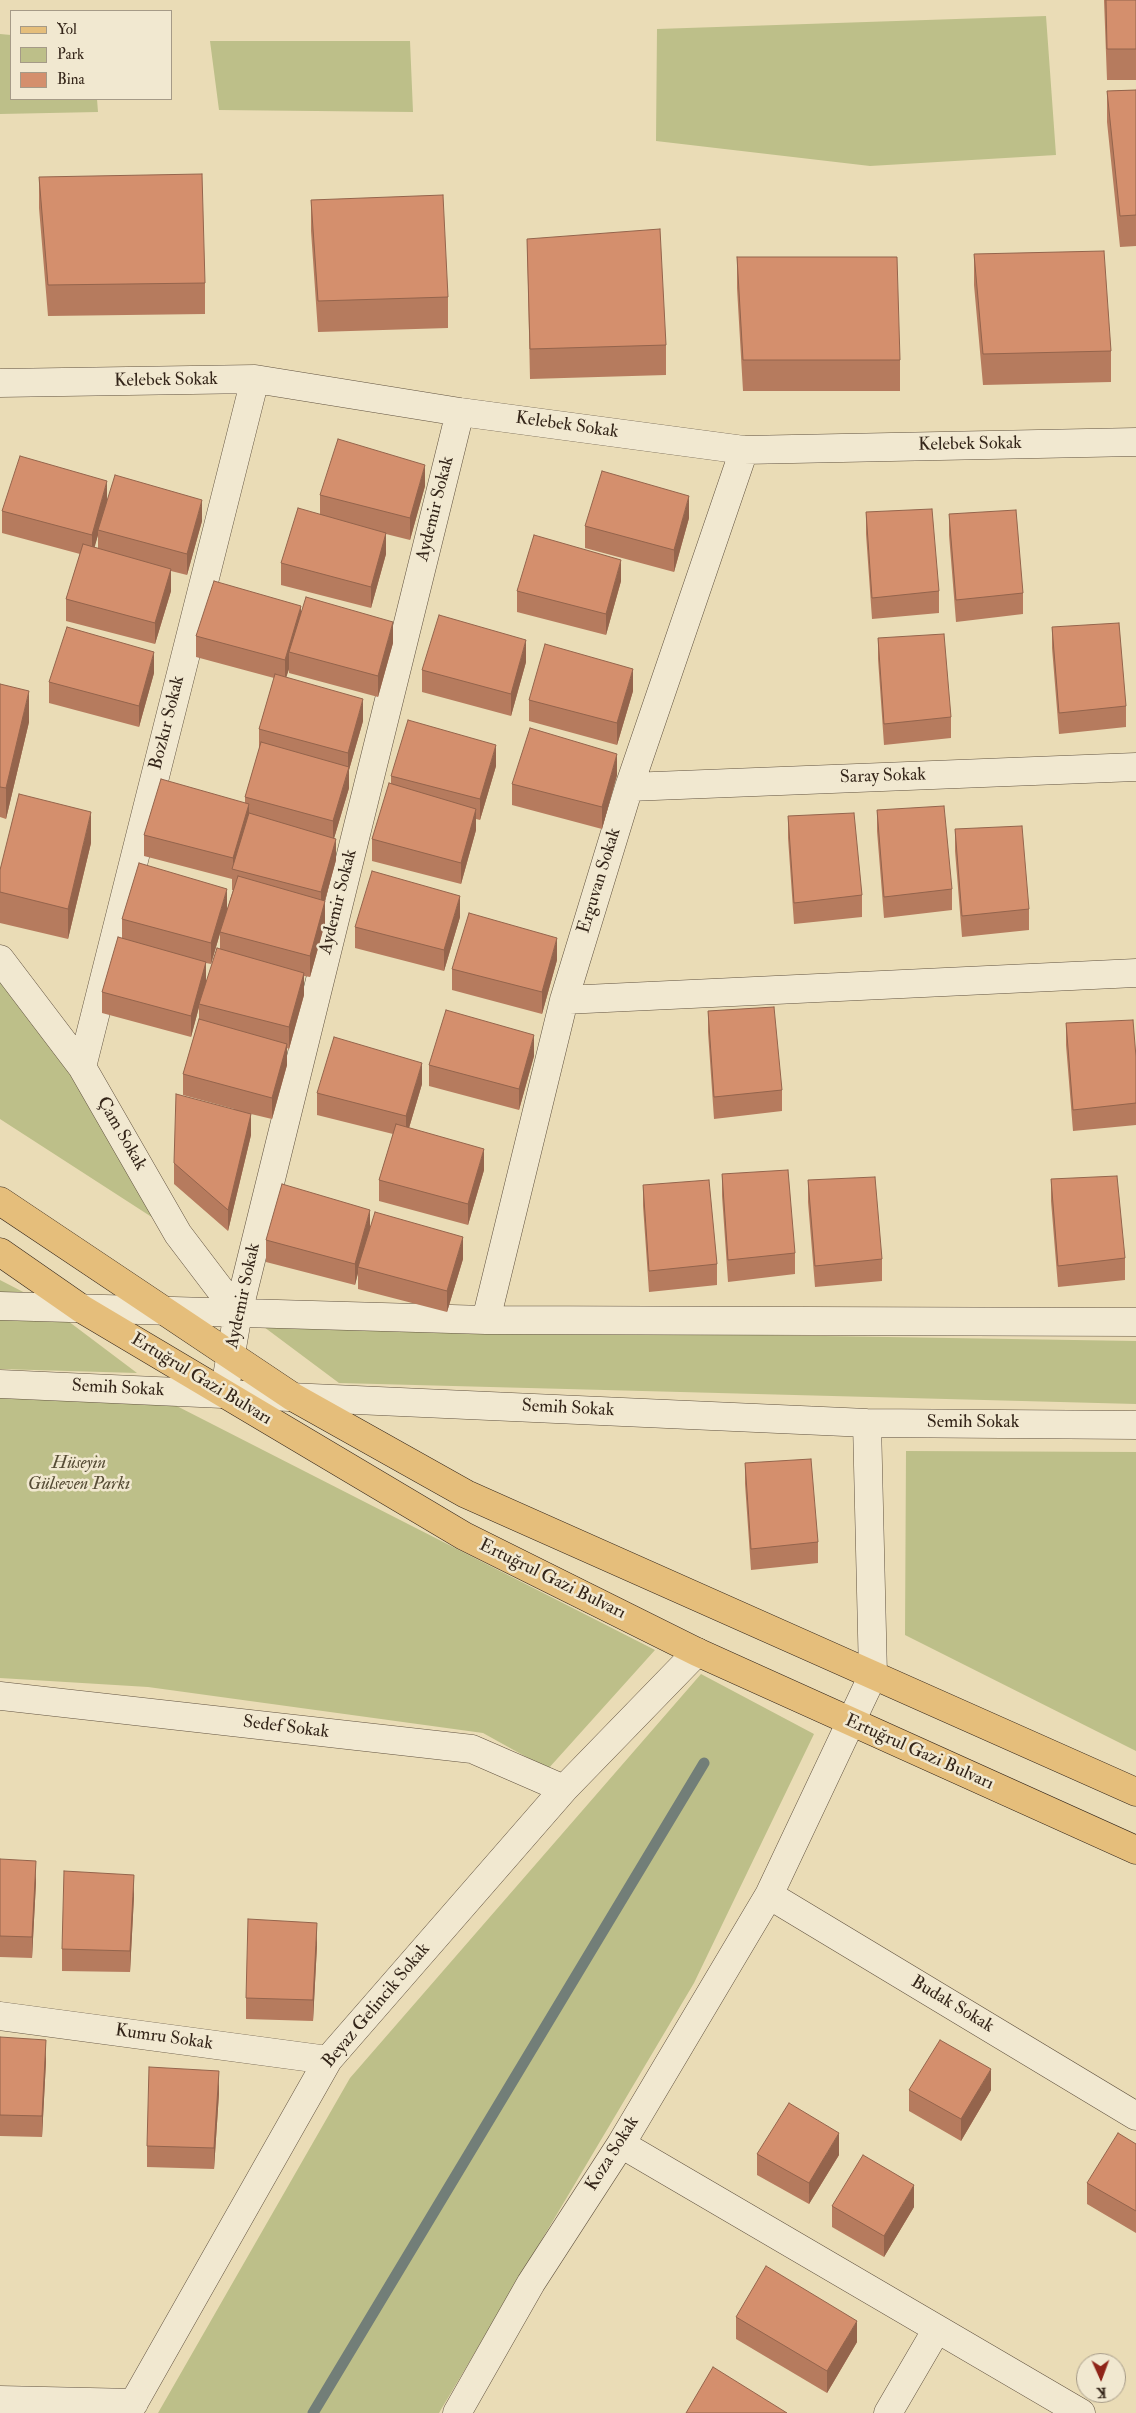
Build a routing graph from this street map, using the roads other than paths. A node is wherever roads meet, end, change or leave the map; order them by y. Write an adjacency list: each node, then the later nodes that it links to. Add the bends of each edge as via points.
1 (255, 379): 2 (street, Kelebek Sokak); 3 (street, Kelebek Sokak); 11 (street, Bozkır Sokak)
2 (0, 383)
3 (460, 412): 5 (street, Kelebek Sokak); 17 (street, Aydemir Sokak)
4 (1136, 442): 5 (street, Kelebek Sokak)
5 (744, 450): 7 (street, Erguvan Sokak)
6 (1136, 767): 7 (street, Saray Sokak)
7 (629, 787): 10 (street, Erguvan Sokak)
8 (0, 958): 11 (street, Çam Sokak)
9 (1136, 973): 10 (street)
10 (564, 1000): 18 (street, Erguvan Sokak)
11 (82, 1068): 17 (street, Çam Sokak, via 178,1234)
12 (0, 1201): 16 (main road, Ertuğrul Gazi Bulvarı)
13 (0, 1252): 15 (main road, Ertuğrul Gazi Bulvarı)
14 (0, 1306): 15 (street)
15 (82, 1308): 16 (street); 22 (main road, Ertuğrul Gazi Bulvarı)
16 (163, 1311): 17 (street); 20 (main road, Ertuğrul Gazi Bulvarı)
17 (238, 1313): 18 (street); 20 (street, Aydemir Sokak)
18 (486, 1320): 19 (street)
19 (1136, 1322)
20 (231, 1356): 22 (street, Aydemir Sokak); 23 (main road, Ertuğrul Gazi Bulvarı)
21 (0, 1384): 22 (street, Semih Sokak)
22 (224, 1394): 23 (street, Semih Sokak); 26 (main road, Ertuğrul Gazi Bulvarı, via 464,1536)
23 (293, 1397): 24 (street, Semih Sokak); 27 (main road, Ertuğrul Gazi Bulvarı, via 466,1494)
24 (867, 1423): 25 (street, Semih Sokak); 27 (street)
25 (1136, 1425)
26 (697, 1652): 29 (main road, Ertuğrul Gazi Bulvarı); 30 (street, Beyaz Gelincik Sokak)
27 (873, 1675): 29 (street, Koza Sokak); 31 (main road, Ertuğrul Gazi Bulvarı)
28 (0, 1696): 30 (street, Sedef Sokak, via 472,1750)
29 (852, 1723): 32 (main road, Ertuğrul Gazi Bulvarı); 33 (street, Koza Sokak)
30 (564, 1789): 35 (street, Beyaz Gelincik Sokak)
31 (1136, 1792)
32 (1136, 1850)
33 (769, 1895): 36 (street, Budak Sokak); 37 (street, Koza Sokak)
34 (0, 2016): 35 (street, Kumru Sokak)
35 (328, 2060): 40 (street, Beyaz Gelincik Sokak)
36 (1136, 2116)
37 (621, 2144): 38 (street); 41 (street, Koza Sokak, via 531,2283)
38 (937, 2328): 42 (street); 43 (street)
39 (0, 2400): 40 (street)
40 (131, 2408)
41 (457, 2413)
42 (888, 2413)
43 (1081, 2413)

